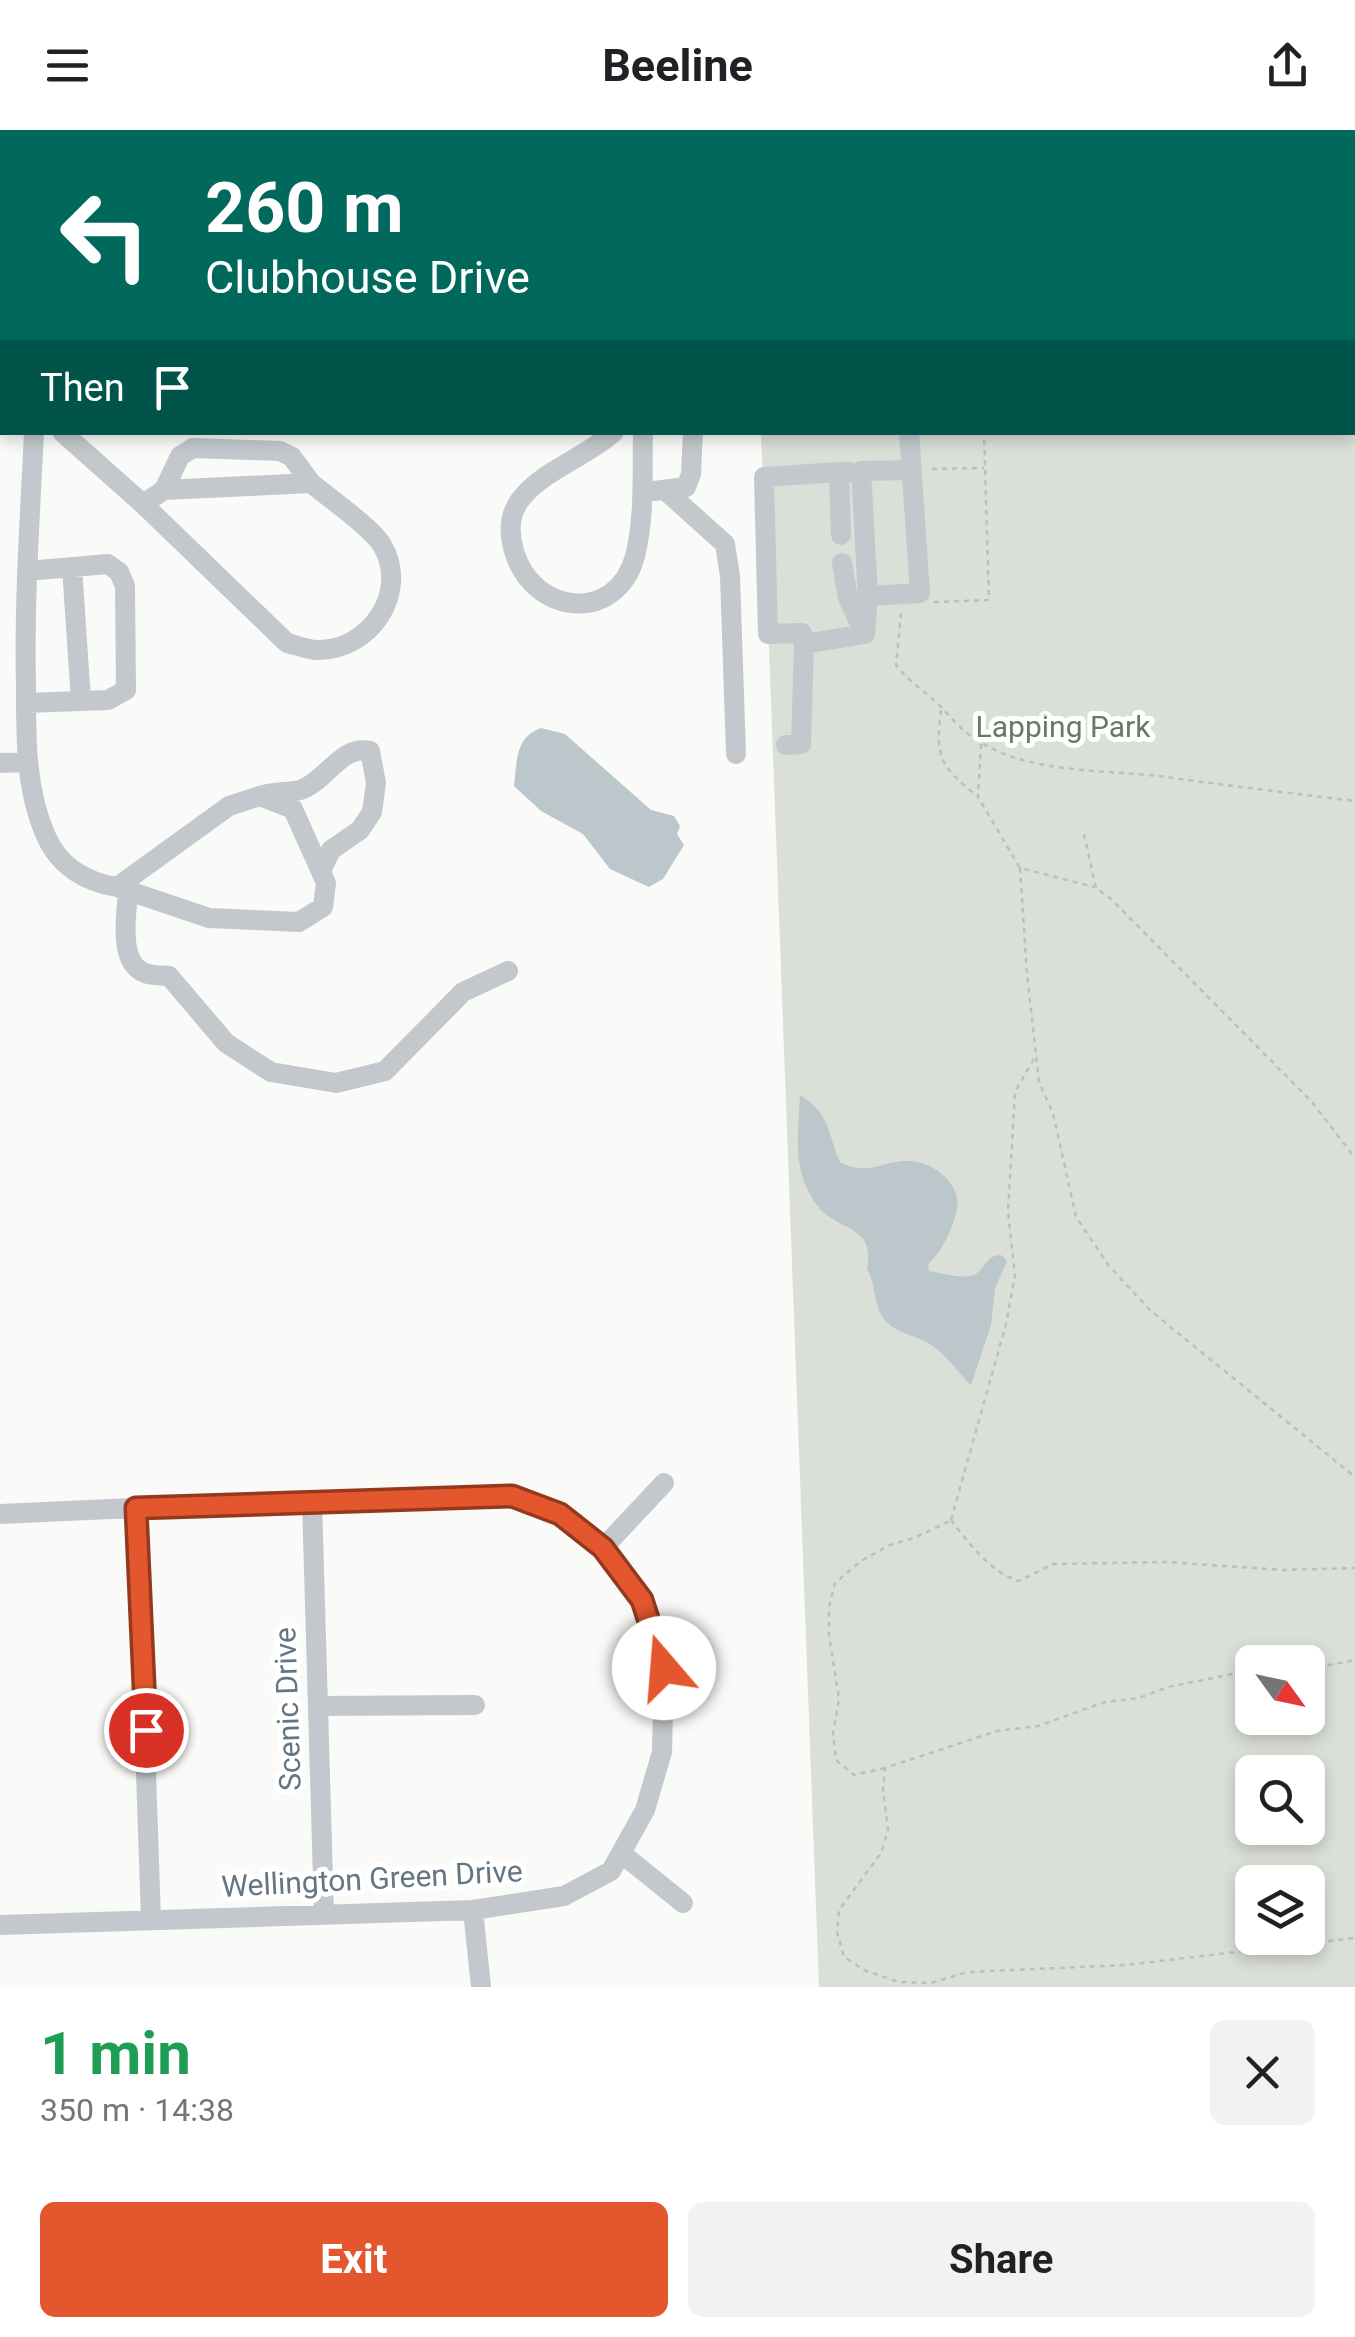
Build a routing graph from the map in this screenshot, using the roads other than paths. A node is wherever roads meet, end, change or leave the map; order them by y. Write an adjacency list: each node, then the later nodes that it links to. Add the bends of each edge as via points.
1 (34, 435): 18 (street)
2 (65, 435): 14 (street)
3 (611, 435): 12 (street, via 518,502 510,540 526,580 572,604 608,595 634,557)
4 (643, 435): 12 (street)
5 (693, 435): 13 (street, via 686,487)
6 (909, 435): 7 (street)
7 (910, 470): 9 (street); 19 (street, via 920,593)
8 (838, 472): 9 (street); 15 (street); 21 (street, via 764,477 768,634 802,632)
9 (861, 472): 19 (street)
10 (311, 483): 11 (street); 11 (street, via 280,451 193,448 180,456); 14 (street, via 382,544 392,574 387,603 368,633 317,650 286,643)
11 (164, 490): 14 (street)
12 (641, 490): 13 (street)
13 (666, 491): 25 (street, via 725,544)
14 (143, 504)
15 (841, 535)
16 (842, 563): 20 (street, via 848,598)
17 (72, 567): 18 (street); 22 (street); 22 (street, via 108,564 125,586 126,690 108,700)
18 (27, 570): 23 (street)
19 (868, 596): 20 (street)
20 (865, 634): 21 (street)
21 (804, 644): 24 (street, via 801,744)
22 (81, 701): 23 (street)
23 (26, 704): 26 (street)
24 (786, 745)
25 (736, 754)
26 (27, 762): 27 (street); 30 (street, via 46,836 67,866 97,884)
27 (0, 763)
28 (260, 796): 29 (street, via 293,810); 29 (street, via 303,790 357,750 370,751 372,812 360,830 330,850); 30 (street, via 229,806)
29 (322, 871): 30 (street, via 324,908 299,922 209,918)
30 (122, 889): 31 (street, via 132,964 148,975 168,976 226,1043 270,1072 336,1083 385,1071 463,992)
31 (508, 971)
32 (664, 1484): 36 (street)
33 (312, 1501): 34 (street, Wellington Green Drive); 36 (street, Wellington Green Drive, via 512,1496 560,1514); 38 (street, Scenic Drive)
34 (136, 1508): 35 (street, Wellington Green Drive); 43 (street)
35 (0, 1514)
36 (603, 1548): 39 (street, Wellington Green Drive, via 642,1600 664,1668 662,1752 645,1810)
37 (475, 1705): 38 (street)
38 (318, 1706): 42 (street, Scenic Drive)
39 (621, 1853): 40 (street); 41 (street, Wellington Green Drive, via 611,1871 564,1896)
40 (683, 1903)
41 (473, 1910): 42 (street, Wellington Green Drive); 45 (street)
42 (324, 1914): 43 (street, Wellington Green Drive)
43 (151, 1920): 44 (street, Wellington Green Drive)
44 (0, 1925)
45 (481, 1987)

